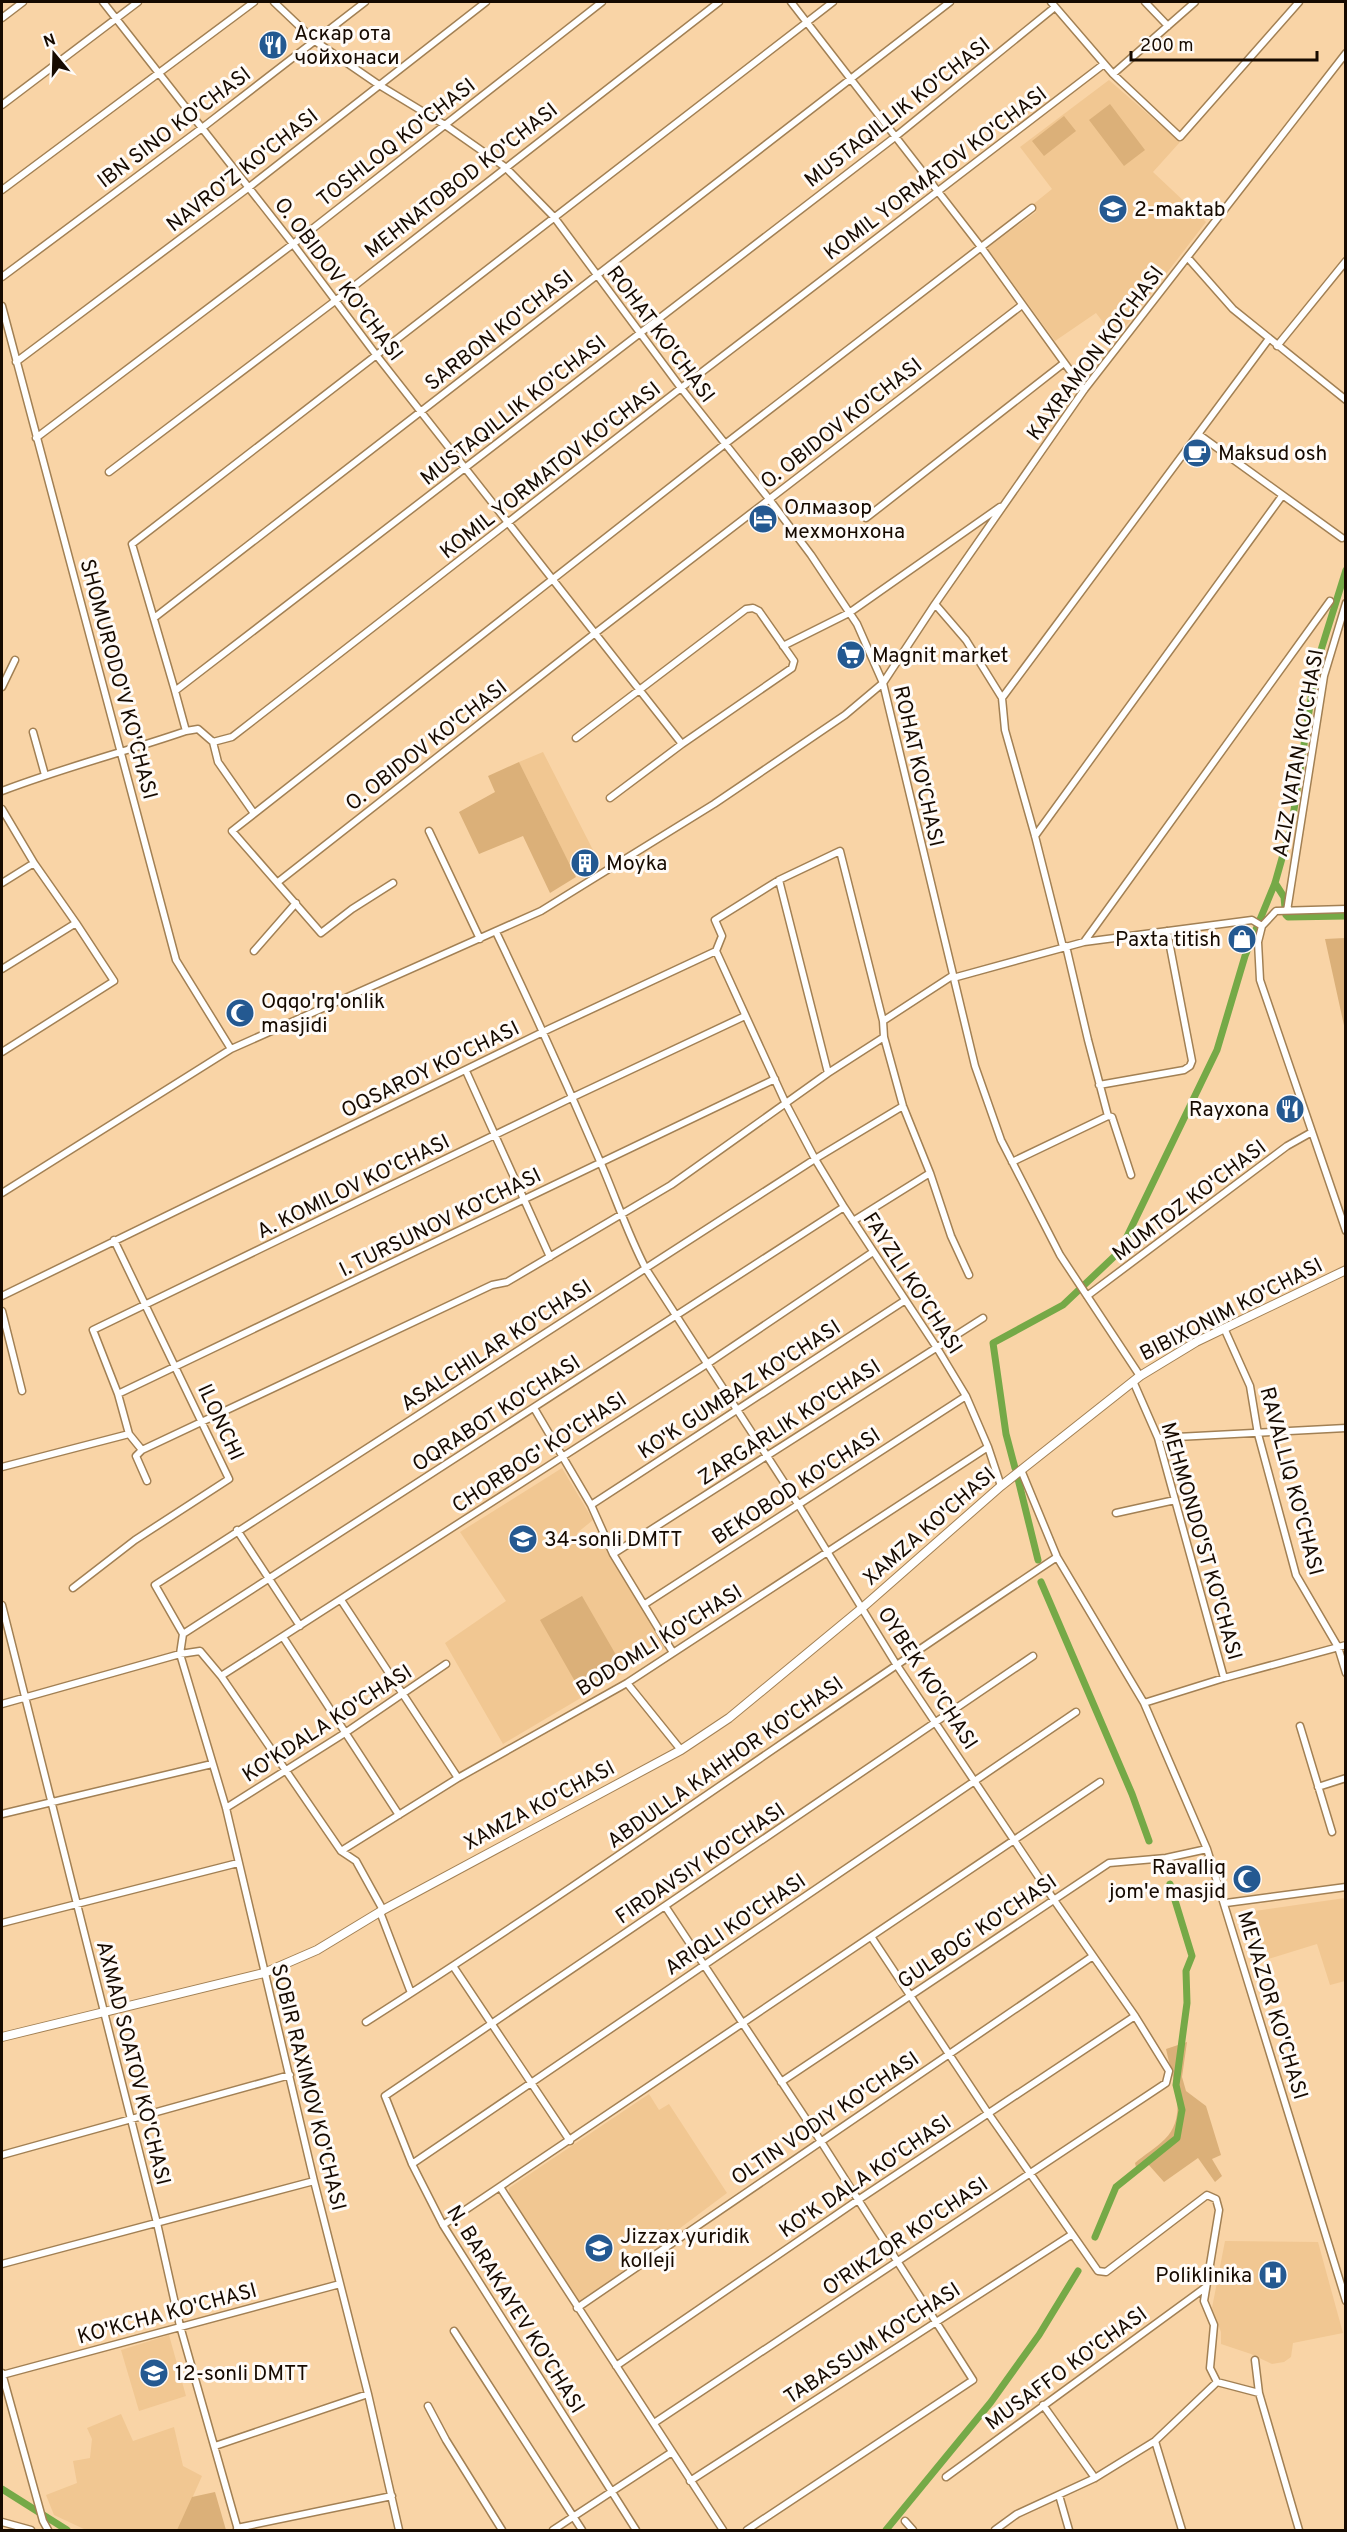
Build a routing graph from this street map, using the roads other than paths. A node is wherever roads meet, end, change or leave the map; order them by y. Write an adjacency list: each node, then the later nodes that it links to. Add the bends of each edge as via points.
1 (23, 2): 18 (street)
2 (103, 2): 17 (street, O. OBIDOV KO'CHASI)
3 (138, 2): 17 (street)
4 (254, 2): 24 (street)
5 (274, 2): 21 (street, ROHAT KO'CHASI)
6 (365, 2): 21 (street, IBN SINO KO'CHASI)
7 (486, 2): 27 (street, NAVRO'Z KO'CHASI)
8 (602, 2): 29 (street, TOSHLOQ KO'CHASI)
9 (719, 2): 32 (street, MEHNATOBOD KO'CHASI)
10 (791, 2): 19 (street)
11 (833, 2): 19 (street)
12 (950, 2): 26 (street, SARBON KO'CHASI)
13 (1145, 2): 20 (street)
14 (1195, 2): 20 (street)
15 (1299, 2): 25 (street, via 1180,137)
16 (1053, 4): 23 (street); 31 (street, MUSTAQILLIK KO'CHASI)
17 (116, 17): 24 (street, O. OBIDOV KO'CHASI); 28 (street)
18 (2, 18)
19 (806, 22): 26 (street); 37 (street)
20 (1168, 26): 25 (street)
21 (315, 40): 27 (street, ROHAT KO'CHASI); 30 (street, IBN SINO KO'CHASI)
22 (1346, 53): 40 (street, KAXRAMON KO'CHASI)
23 (1104, 64): 25 (street); 35 (street, KOMIL YORMATOV KO'CHASI)
24 (159, 73): 30 (street, O. OBIDOV KO'CHASI); 34 (street)
25 (1113, 74)
26 (852, 80): 31 (street); 42 (street, SARBON KO'CHASI)
27 (379, 85): 29 (street, ROHAT KO'CHASI); 33 (street, NAVRO'Z KO'CHASI)
28 (2, 105)
29 (445, 124): 32 (street, ROHAT KO'CHASI); 38 (street, TOSHLOQ KO'CHASI)
30 (202, 128): 33 (street, O. OBIDOV KO'CHASI); 43 (street, IBN SINO KO'CHASI)
31 (895, 137): 35 (street); 47 (street, MUSTAQILLIK KO'CHASI)
32 (505, 167): 37 (street, ROHAT KO'CHASI); 44 (street, MEHNATOBOD KO'CHASI)
33 (248, 188): 38 (street, O. OBIDOV KO'CHASI); 51 (street, NAVRO'Z KO'CHASI)
34 (2, 190)
35 (938, 192): 39 (street); 53 (street, KOMIL YORMATOV KO'CHASI)
36 (1032, 208): 39 (street)
37 (554, 217): 42 (street, ROHAT KO'CHASI); 50 (street)
38 (292, 244): 44 (street, O. OBIDOV KO'CHASI); 58 (street, TOSHLOQ KO'CHASI)
39 (981, 247): 45 (street); 59 (street)
40 (1188, 258): 48 (street, via 1233,309); 54 (street, KAXRAMON KO'CHASI)
41 (1346, 261): 49 (street)
42 (597, 275): 47 (street, ROHAT KO'CHASI); 56 (street, SARBON KO'CHASI)
43 (2, 277)
44 (334, 301): 50 (street, O. OBIDOV KO'CHASI); 61 (street, MEHNATOBOD KO'CHASI)
45 (1022, 305): 52 (street); 63 (street, O. OBIDOV KO'CHASI)
46 (2, 306): 51 (street, SHOMURODO'V KO'CHASI)
47 (640, 333): 53 (street, ROHAT KO'CHASI); 60 (street, MUSTAQILLIK KO'CHASI)
48 (1268, 340): 49 (street); 57 (street)
49 (1277, 346): 55 (street)
50 (377, 356): 56 (street, O. OBIDOV KO'CHASI); 73 (street, via 132,544)
51 (16, 362): 58 (street, SHOMURODO'V KO'CHASI)
52 (1064, 363): 54 (street); 65 (street)
53 (681, 388): 59 (street, ROHAT KO'CHASI); 66 (street, KOMIL YORMATOV KO'CHASI)
54 (1084, 390): 64 (street, KAXRAMON KO'CHASI)
55 (1346, 400)
56 (421, 412): 60 (street, O. OBIDOV KO'CHASI); 73 (street, SARBON KO'CHASI)
57 (1198, 434): 62 (street); 81 (street)
58 (36, 438): 87 (street, SHOMURODO'V KO'CHASI)
59 (724, 444): 63 (street, ROHAT KO'CHASI); 68 (street)
60 (466, 469): 66 (street, O. OBIDOV KO'CHASI); 80 (street, MUSTAQILLIK KO'CHASI)
61 (109, 472)
62 (1282, 496): 67 (street); 94 (street)
63 (769, 499): 72 (street, ROHAT KO'CHASI); 74 (street, O. OBIDOV KO'CHASI)
64 (1005, 503): 71 (street, KAXRAMON KO'CHASI); 72 (street)
65 (866, 518)
66 (508, 524): 68 (street, O. OBIDOV KO'CHASI); 85 (street, KOMIL YORMATOV KO'CHASI, via 232,737)
67 (1342, 538)
68 (552, 580): 74 (street, O. OBIDOV KO'CHASI); 92 (street)
69 (1330, 601): 108 (street)
70 (1346, 603): 102 (street, AZIZ VATAN KO'CHASI, via 1324,676)
71 (934, 604): 77 (street, KAXRAMON KO'CHASI); 81 (street, via 966,640)
72 (849, 613): 75 (street); 77 (street, ROHAT KO'CHASI)
73 (153, 618): 80 (street)
74 (594, 633): 79 (street); 97 (street, O. OBIDOV KO'CHASI)
75 (783, 646): 79 (street, via 759,611 746,609); 86 (street, via 794,661 792,668)
76 (15, 660): 78 (street)
77 (883, 683): 106 (street, KAXRAMON KO'CHASI, via 845,715 714,804 541,911); 113 (street, ROHAT KO'CHASI)
78 (2, 687)
79 (639, 690): 84 (street); 86 (street)
80 (175, 691): 82 (street)
81 (1002, 698): 94 (street, via 1005,730)
82 (186, 731): 85 (street, via 198,729); 87 (street)
83 (33, 732): 88 (street)
84 (576, 738)
85 (213, 742): 92 (street, via 218,762)
86 (682, 744): 90 (street)
87 (122, 753): 88 (street); 118 (street, SHOMURODO'V KO'CHASI, via 176,960)
88 (45, 775): 89 (street)
89 (2, 791)
90 (610, 798)
91 (2, 809): 95 (street)
92 (253, 812): 97 (street, via 232,831)
93 (429, 831): 107 (street)
94 (1035, 836): 109 (street)
95 (34, 863): 98 (street); 103 (street)
96 (779, 880): 111 (street, via 715,920 722,936); 115 (street, via 840,850); 121 (street)
97 (278, 882): 100 (street)
98 (2, 883)
99 (393, 883): 100 (street, via 321,933)
100 (296, 903): 110 (street)
101 (1346, 909): 102 (street)
102 (1287, 911): 104 (street, via 1276,911)
103 (76, 922): 112 (street); 119 (street, via 114,981)
104 (1262, 926): 105 (street, via 1252,920); 128 (street, via 1258,942 1260,980)
105 (1167, 931): 108 (street); 123 (street, via 1190,1066)
106 (496, 932): 107 (street, KAXRAMON KO'CHASI); 116 (street, OYBEK KO'CHASI)
107 (480, 939): 118 (street, KAXRAMON KO'CHASI)
108 (1084, 942): 109 (street)
109 (1064, 947): 113 (street); 123 (street)
110 (254, 951)
111 (716, 951): 114 (street, FAYZLI KO'CHASI); 116 (street, OQSAROY KO'CHASI)
112 (2, 969)
113 (953, 977): 115 (street); 131 (street, ROHAT KO'CHASI, via 975,1066)
114 (745, 1016): 122 (street, FAYZLI KO'CHASI); 124 (street, A. KOMILOV KO'CHASI)
115 (883, 1021): 117 (street)
116 (544, 1032): 120 (street, OQSAROY KO'CHASI); 124 (street, OYBEK KO'CHASI)
117 (884, 1037): 121 (street); 126 (street)
118 (231, 1049): 135 (street, KAXRAMON KO'CHASI)
119 (2, 1052)
120 (466, 1071): 129 (street); 141 (street, OQSAROY KO'CHASI)
121 (828, 1073): 125 (street)
122 (775, 1079): 125 (street, FAYZLI KO'CHASI); 132 (street, I. TURSUNOV KO'CHASI)
123 (1099, 1085): 127 (street)
124 (573, 1097): 129 (street, A. KOMILOV KO'CHASI); 132 (street, OYBEK KO'CHASI)
125 (786, 1104): 130 (street, FAYZLI KO'CHASI); 138 (street, via 670,1185)
126 (903, 1106): 130 (street, ASALCHILAR KO'CHASI); 133 (street)
127 (1108, 1116): 131 (street); 134 (street, via 1112,1118)
128 (1312, 1132): 140 (street); 148 (street, MUMTOZ KO'CHASI, via 1287,1146)
129 (494, 1136): 136 (street); 150 (street, A. KOMILOV KO'CHASI)
130 (815, 1159): 137 (street, FAYZLI KO'CHASI); 144 (street, ASALCHILAR KO'CHASI)
131 (1012, 1162): 148 (street, ROHAT KO'CHASI, via 1060,1255)
132 (601, 1163): 136 (street, I. TURSUNOV KO'CHASI); 138 (street, OYBEK KO'CHASI)
133 (930, 1173): 139 (street); 146 (street)
134 (1131, 1175)
135 (2, 1193)
136 (523, 1200): 143 (street); 157 (street, I. TURSUNOV KO'CHASI)
137 (844, 1207): 139 (street, FAYZLI KO'CHASI); 152 (street, OQRABOT KO'CHASI)
138 (621, 1213): 143 (street); 144 (street, OYBEK KO'CHASI)
139 (853, 1221): 142 (street, FAYZLI KO'CHASI)
140 (1346, 1231)
141 (114, 1240): 147 (street, OQSAROY KO'CHASI); 150 (street, ILONCHI)
142 (873, 1252): 149 (street, FAYZLI KO'CHASI); 156 (street, CHORBOG' KO'CHASI)
143 (550, 1257): 165 (street, via 507,1282 492,1285)
144 (646, 1269): 152 (street, OYBEK KO'CHASI); 182 (street, ASALCHILAR KO'CHASI)
145 (1346, 1270): 154 (main road, BIBIXONIM KO'CHASI)
146 (969, 1275)
147 (2, 1296)
148 (1087, 1296): 158 (street, ROHAT KO'CHASI)
149 (904, 1300): 155 (street, FAYZLI KO'CHASI); 164 (street, KO'K GUMBAZ KO'CHASI)
150 (147, 1304): 157 (street, ILONCHI); 161 (street, A. KOMILOV KO'CHASI, via 93,1330)
151 (2, 1311): 160 (street)
152 (676, 1317): 156 (street, OYBEK KO'CHASI); 163 (street, OQRABOT KO'CHASI)
153 (983, 1318): 155 (street, ZARGARLIK KO'CHASI)
154 (1224, 1328): 158 (main road, BIBIXONIM KO'CHASI); 168 (street, RAVALLIQ KO'CHASI, via 1250,1386)
155 (937, 1348): 162 (street, FAYZLI KO'CHASI); 173 (street, ZARGARLIK KO'CHASI)
156 (707, 1364): 164 (street, OYBEK KO'CHASI); 172 (street, CHORBOG' KO'CHASI)
157 (177, 1367): 161 (street, I. TURSUNOV KO'CHASI); 165 (street, ILONCHI)
158 (1140, 1376): 159 (main road, BIBIXONIM KO'CHASI)
159 (1132, 1381): 169 (street, MEHMONDO'ST KO'CHASI); 175 (main road, BIBIXONIM KO'CHASI)
160 (22, 1391)
161 (118, 1394): 167 (street, A. KOMILOV KO'CHASI)
162 (966, 1396): 170 (street, FAYZLI KO'CHASI); 179 (street, BEKOBOD KO'CHASI)
163 (534, 1408): 172 (street); 186 (street, OQRABOT KO'CHASI)
164 (736, 1410): 173 (street, OYBEK KO'CHASI); 180 (street, KO'K GUMBAZ KO'CHASI)
165 (202, 1422): 171 (street); 187 (street, ILONCHI, via 229,1479 135,1540)
166 (1346, 1428): 168 (street)
167 (129, 1434): 171 (street, A. KOMILOV KO'CHASI); 174 (street)
168 (1258, 1434): 169 (street); 196 (street, RAVALLIQ KO'CHASI, via 1296,1575)
169 (1158, 1438): 178 (street, MEHMONDO'ST KO'CHASI)
170 (988, 1447): 177 (street, FAYZLI KO'CHASI); 183 (street, BODOMLI KO'CHASI)
171 (141, 1450): 176 (street, via 136,1456)
172 (561, 1456): 180 (street); 188 (street, CHORBOG' KO'CHASI)
173 (766, 1457): 179 (street, OYBEK KO'CHASI); 184 (street, ZARGARLIK KO'CHASI)
174 (2, 1467)
175 (1022, 1470): 177 (main road, XAMZA KO'CHASI); 185 (street, MEVAZOR KO'CHASI)
176 (147, 1481)
177 (1001, 1486): 191 (main road, XAMZA KO'CHASI)
178 (1175, 1500): 181 (street); 204 (street, MEHMONDO'ST KO'CHASI)
179 (798, 1504): 183 (street, OYBEK KO'CHASI); 189 (street, BEKOBOD KO'CHASI)
180 (591, 1505): 184 (street)
181 (1116, 1513)
182 (237, 1530): 186 (street); 193 (street, ASALCHILAR KO'CHASI, via 155,1585)
183 (828, 1551): 191 (street, OYBEK KO'CHASI); 197 (street, BODOMLI KO'CHASI)
184 (613, 1554): 189 (street)
185 (1058, 1557): 201 (street, ABDULLA KAHHOR KO'CHASI); 208 (street, MEVAZOR KO'CHASI)
186 (269, 1579): 192 (street); 193 (street, OQRABOT KO'CHASI)
187 (73, 1588)
188 (341, 1600): 192 (street, CHORBOG' KO'CHASI); 206 (street)
189 (645, 1604): 197 (street)
190 (2, 1605): 207 (street, AXMAD SOATOV KO'CHASI)
191 (862, 1608): 201 (street, OYBEK KO'CHASI); 214 (main road, XAMZA KO'CHASI, via 729,1718)
192 (300, 1626): 194 (street, CHORBOG' KO'CHASI)
193 (183, 1634): 198 (street)
194 (283, 1637): 203 (street, CHORBOG' KO'CHASI); 213 (street)
195 (1346, 1645): 196 (street)
196 (1338, 1647): 202 (street, RAVALLIQ KO'CHASI); 204 (street)
197 (672, 1651): 205 (street, BODOMLI KO'CHASI)
198 (180, 1654): 203 (street, via 200,1651); 207 (street); 215 (street, SOBIR RAXIMOV KO'CHASI)
199 (1033, 1656): 211 (street, FIRDAVSIY KO'CHASI)
200 (446, 1664): 206 (street, KO'KDALA KO'CHASI)
201 (896, 1664): 211 (street, OYBEK KO'CHASI); 241 (street, ABDULLA KAHHOR KO'CHASI)
202 (1346, 1673)
203 (222, 1676): 216 (street)
204 (1224, 1678): 208 (street)
205 (627, 1683): 214 (street); 217 (street, BODOMLI KO'CHASI)
206 (402, 1694): 213 (street, KO'KDALA KO'CHASI); 217 (street)
207 (24, 1698): 209 (street); 222 (street, AXMAD SOATOV KO'CHASI)
208 (1144, 1703): 228 (street, MEVAZOR KO'CHASI)
209 (2, 1704)
210 (1076, 1712): 219 (street, ARIQLI KO'CHASI)
211 (936, 1721): 219 (street, OYBEK KO'CHASI); 235 (street, FIRDAVSIY KO'CHASI)
212 (1300, 1726): 221 (street)
213 (345, 1733): 216 (street, KO'KDALA KO'CHASI); 225 (street)
214 (681, 1750): 236 (main road, XAMZA KO'CHASI)
215 (212, 1764): 222 (street); 223 (street, SOBIR RAXIMOV KO'CHASI)
216 (285, 1772): 223 (street, KO'KDALA KO'CHASI); 229 (street)
217 (458, 1778): 225 (street, BODOMLI KO'CHASI)
218 (1346, 1778): 221 (street)
219 (975, 1781): 227 (street, OYBEK KO'CHASI); 240 (street, ARIQLI KO'CHASI)
220 (1100, 1782): 227 (street)
221 (1318, 1787): 226 (street)
222 (51, 1801): 224 (street); 233 (street, AXMAD SOATOV KO'CHASI)
223 (226, 1808): 230 (street, SOBIR RAXIMOV KO'CHASI)
224 (2, 1814)
225 (399, 1815): 229 (street, BODOMLI KO'CHASI)
226 (1332, 1832)
227 (1015, 1841): 232 (street, OYBEK KO'CHASI); 238 (street)
228 (1208, 1849): 232 (street, GULBOG' KO'CHASI, via 1166,1858 1108,1863); 234 (street, MEVAZOR KO'CHASI)
229 (341, 1851): 236 (street, via 356,1861)
230 (238, 1863): 233 (street); 242 (street, SOBIR RAXIMOV KO'CHASI)
231 (1346, 1887): 234 (street)
232 (1054, 1900): 239 (street, OYBEK KO'CHASI); 244 (street, GULBOG' KO'CHASI)
233 (77, 1903): 237 (street); 245 (street, AXMAD SOATOV KO'CHASI)
234 (1226, 1903): 272 (street, MEVAZOR KO'CHASI)
235 (666, 1906): 240 (street); 248 (street, FIRDAVSIY KO'CHASI)
236 (381, 1911): 242 (main road, XAMZA KO'CHASI, via 317,1950); 243 (street)
237 (2, 1923)
238 (872, 1938): 244 (street); 249 (street)
239 (1093, 1956): 246 (street, OYBEK KO'CHASI); 251 (street, OLTIN VODIY KO'CHASI)
240 (706, 1964): 249 (street); 255 (street, ARIQLI KO'CHASI)
241 (453, 1966): 243 (street, ABDULLA KAHHOR KO'CHASI); 248 (street)
242 (264, 1972): 245 (main road, XAMZA KO'CHASI); 253 (street, SOBIR RAXIMOV KO'CHASI)
243 (411, 1993): 247 (street, ABDULLA KAHHOR KO'CHASI)
244 (910, 1997): 251 (street); 254 (street, GULBOG' KO'CHASI)
245 (104, 2012): 250 (main road, XAMZA KO'CHASI); 258 (street, AXMAD SOATOV KO'CHASI)
246 (1135, 2016): 252 (street, OYBEK KO'CHASI); 257 (street, KO'K DALA KO'CHASI)
247 (366, 2022)
248 (491, 2024): 255 (street); 256 (street, FIRDAVSIY KO'CHASI)
249 (744, 2024): 254 (street); 260 (street)
250 (2, 2037)
251 (949, 2055): 257 (street); 259 (street, OLTIN VODIY KO'CHASI)
252 (1169, 2072): 263 (street, O'RIKZOR KO'CHASI, via 1166,2083)
253 (290, 2075): 258 (street); 264 (street, SOBIR RAXIMOV KO'CHASI)
254 (781, 2082): 259 (street)
255 (531, 2084): 260 (street); 262 (street, ARIQLI KO'CHASI)
256 (385, 2096): 262 (street, N. BARAKAYEV KO'CHASI)
257 (988, 2113): 263 (street); 266 (street, KO'K DALA KO'CHASI)
258 (130, 2120): 261 (street); 267 (street, AXMAD SOATOV KO'CHASI)
259 (820, 2140): 266 (street); 276 (street, OLTIN VODIY KO'CHASI)
260 (570, 2141): 265 (street)
261 (2, 2155)
262 (412, 2164): 268 (street, N. BARAKAYEV KO'CHASI)
263 (1030, 2173): 269 (street); 270 (street, O'RIKZOR KO'CHASI)
264 (314, 2181): 267 (street); 273 (street, SOBIR RAXIMOV KO'CHASI)
265 (500, 2187): 268 (street); 276 (street)
266 (858, 2200): 270 (street); 281 (street, KO'K DALA KO'CHASI)
267 (157, 2223): 271 (street); 278 (street, AXMAD SOATOV KO'CHASI)
268 (443, 2225): 295 (street, N. BARAKAYEV KO'CHASI)
269 (1071, 2235): 274 (street, via 1102,2273 1207,2195 1216,2199 1219,2210); 277 (street, TABASSUM KO'CHASI)
270 (896, 2261): 277 (street); 288 (street, O'RIKZOR KO'CHASI)
271 (2, 2264)
272 (1342, 2277): 275 (street, MEVAZOR KO'CHASI)
273 (340, 2284): 278 (street, KO'KCHA KO'CHASI); 285 (street, SOBIR RAXIMOV KO'CHASI)
274 (1206, 2287): 283 (street, via 1204,2301 1214,2325 1210,2368); 286 (street, MUSAFFO KO'CHASI)
275 (1346, 2301)
276 (577, 2308): 281 (street)
277 (935, 2321): 294 (street, TABASSUM KO'CHASI); 310 (street, via 973,2380)
278 (180, 2326): 282 (street, KO'KCHA KO'CHASI); 290 (street, AXMAD SOATOV KO'CHASI)
279 (454, 2331): 298 (street)
280 (1256, 2360): 284 (street)
281 (616, 2366): 288 (street)
282 (2, 2373): 303 (street)
283 (1217, 2382): 284 (street); 289 (street)
284 (1259, 2393): 315 (street)
285 (369, 2394): 290 (street); 297 (street, SOBIR RAXIMOV KO'CHASI)
286 (1043, 2405): 292 (street, MUSAFFO KO'CHASI); 293 (street)
287 (428, 2406): 305 (street)
288 (654, 2423): 291 (street)
289 (1155, 2441): 293 (street); 314 (street)
290 (215, 2446): 301 (street, AXMAD SOATOV KO'CHASI)
291 (672, 2452): 294 (street); 295 (street)
292 (946, 2476)
293 (1095, 2478): 296 (street)
294 (690, 2481): 309 (street)
295 (611, 2492): 298 (street); 308 (street, N. BARAKAYEV KO'CHASI)
296 (1059, 2495): 312 (street, via 1017,2514); 313 (street)
297 (392, 2496): 301 (street, AXMAD SOATOV KO'CHASI); 304 (street, SOBIR RAXIMOV KO'CHASI)
298 (573, 2517): 306 (street); 307 (street)
299 (905, 2521): 311 (street)
300 (2, 2522): 302 (street)
301 (238, 2529)
302 (31, 2530)
303 (48, 2530)
304 (399, 2530)
305 (502, 2530)
306 (553, 2530)
307 (582, 2530)
308 (636, 2530)
309 (723, 2530)
310 (747, 2530)
311 (913, 2530)
312 (995, 2530)
313 (1069, 2530)
314 (1182, 2530)
315 (1299, 2530)

